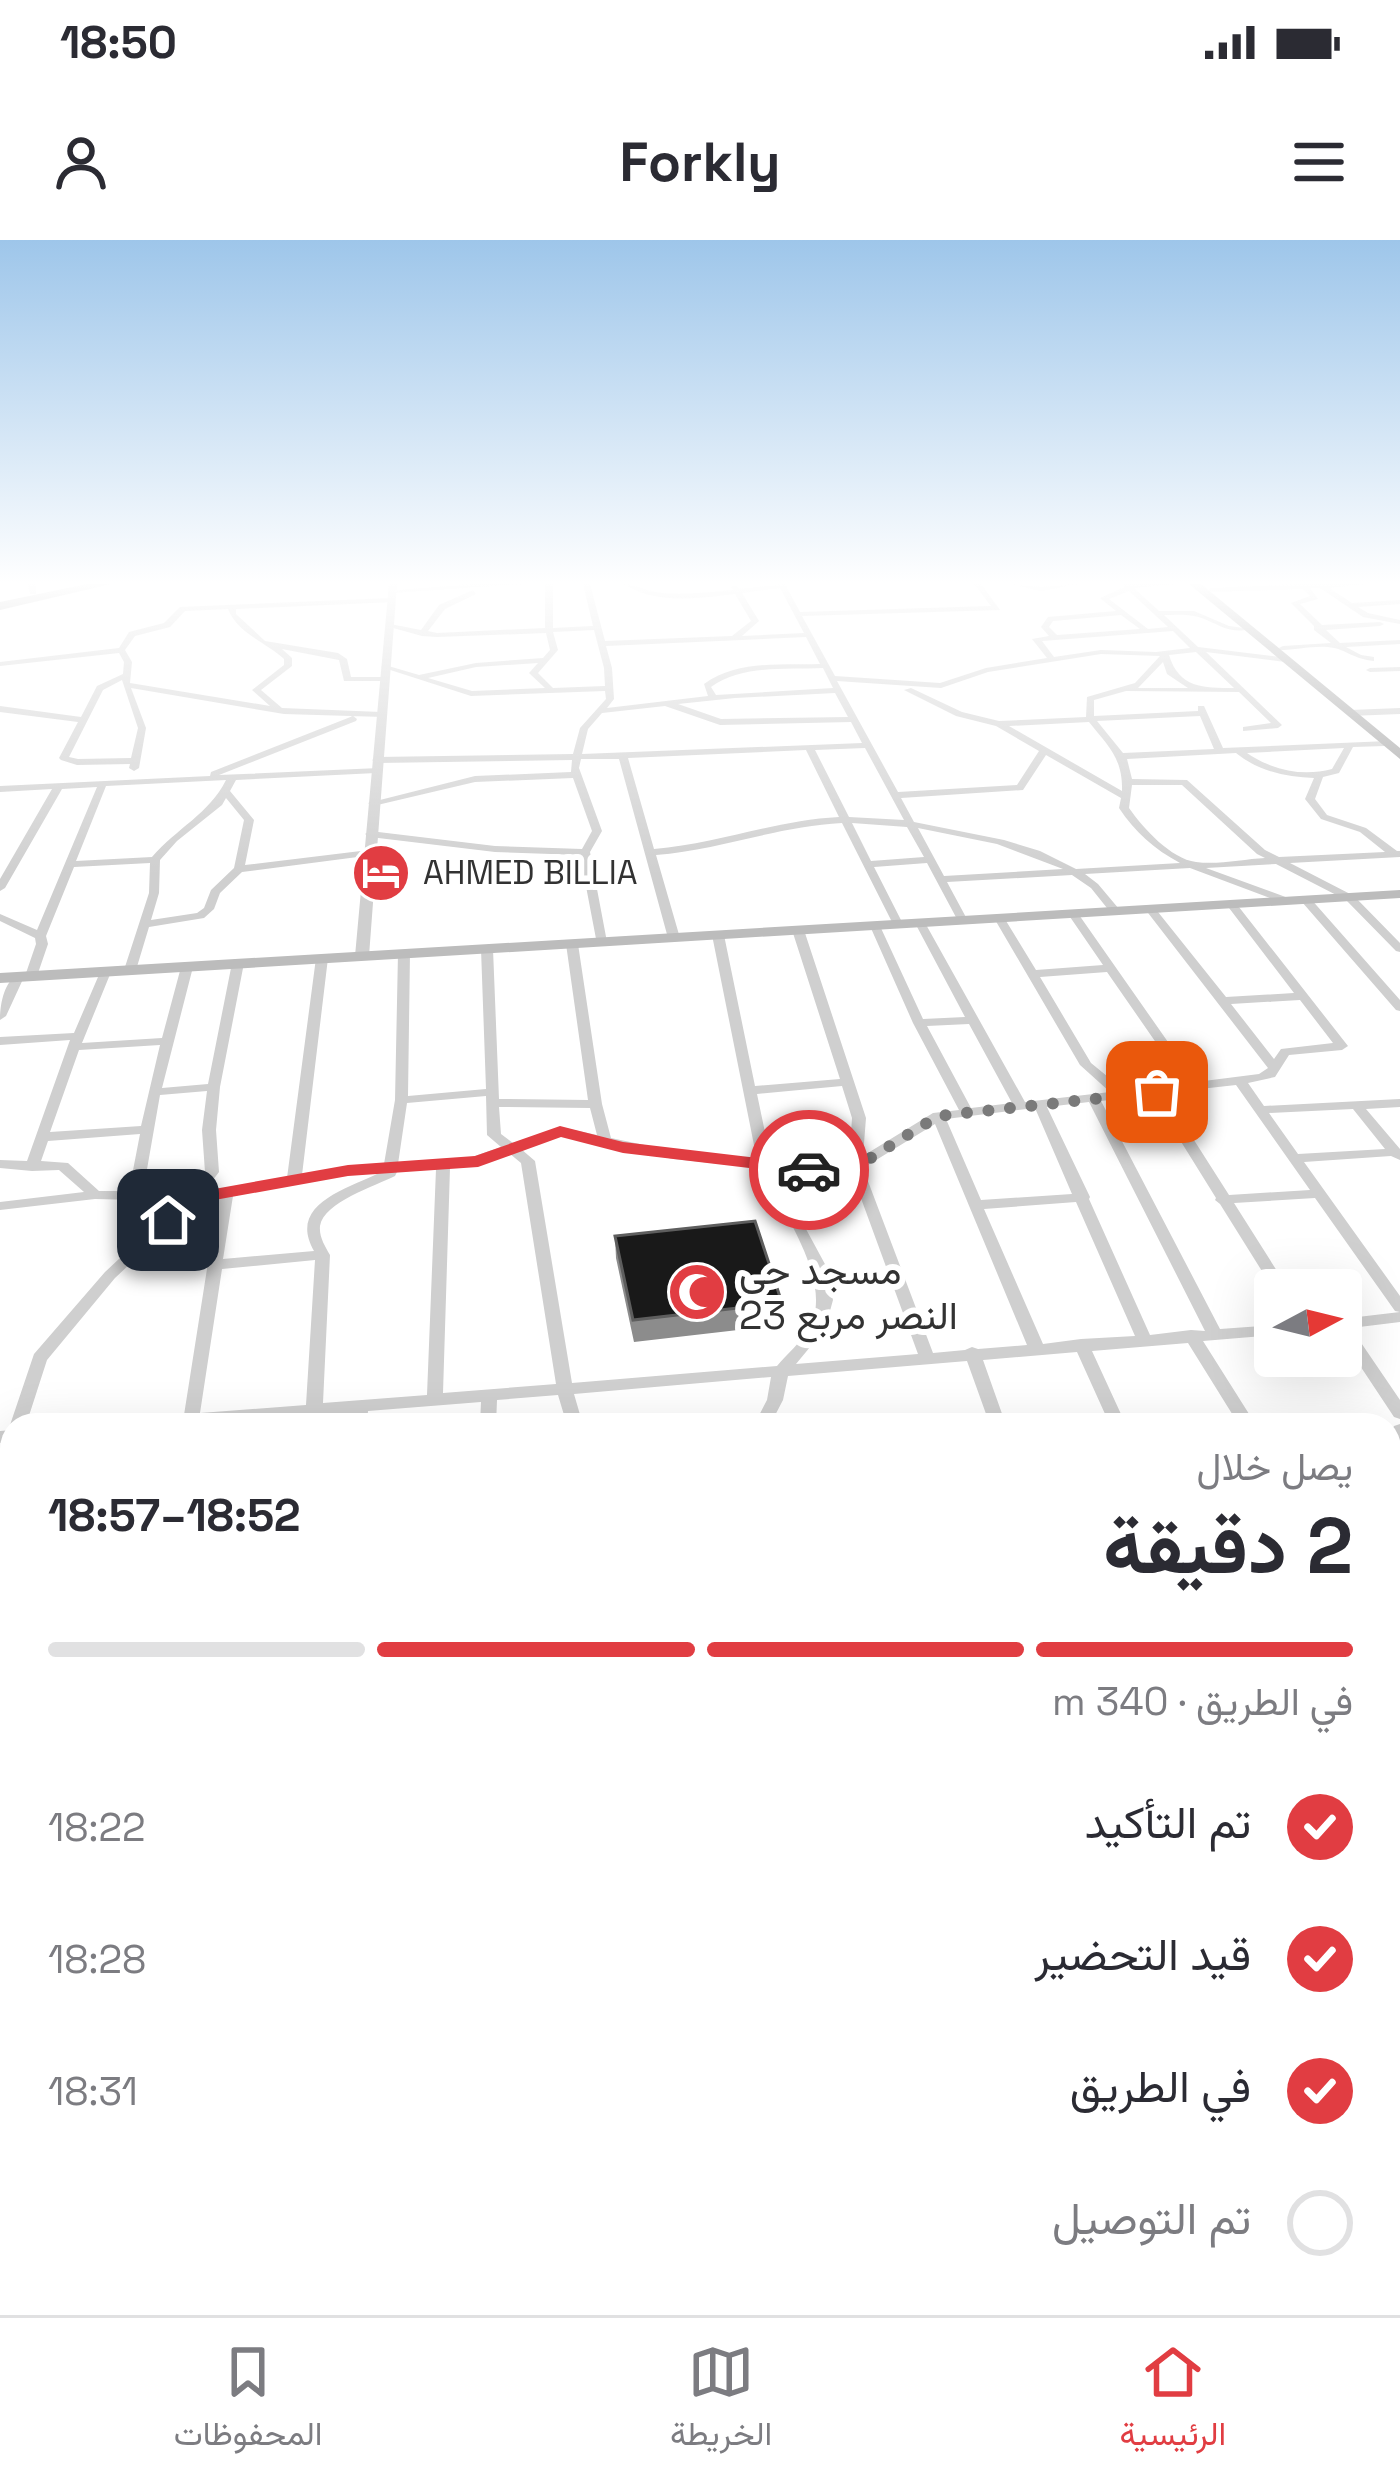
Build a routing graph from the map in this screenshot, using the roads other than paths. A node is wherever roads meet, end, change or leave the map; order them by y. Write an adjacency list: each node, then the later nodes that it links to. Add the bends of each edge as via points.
1 (125, 681): 25 (street); 34 (street, via 100,688); 48 (street, via 142,728)
2 (268, 681): 25 (street, via 256,690)
3 (384, 681): 30 (street)
4 (430, 681): 17 (street, via 471,694)
5 (541, 681): 17 (street)
6 (608, 681): 16 (street)
7 (711, 681): 22 (street)
8 (833, 681): 18 (street)
9 (856, 681): 15 (street)
10 (956, 681): 15 (street)
11 (1144, 681): 19 (street)
12 (1181, 681): 21 (street)
13 (1233, 681): 20 (street)
14 (1317, 681): 29 (highway)
15 (901, 686): 35 (street)
16 (609, 688): 17 (street); 26 (street)
17 (550, 689)
18 (838, 690): 22 (street); 33 (street)
19 (1120, 690): 21 (street); 32 (street, via 1090,700)
20 (1243, 690): 21 (street); 40 (street, via 1278,723 1246,729)
21 (1193, 692): 28 (street)
22 (713, 698): 23 (street)
23 (668, 704): 26 (street); 33 (street, via 720,722)
24 (0, 710): 34 (street)
25 (278, 710): 31 (street)
26 (604, 711): 44 (street, via 584,728)
27 (1400, 711): 29 (street)
28 (1204, 713): 32 (street); 41 (street)
29 (1356, 713): 36 (highway)
30 (381, 715): 31 (street); 49 (street)
31 (362, 716): 53 (street)
32 (1090, 718): 35 (street); 47 (street)
33 (853, 719): 38 (street)
34 (81, 720): 48 (street, via 67,761)
35 (999, 724): 43 (street)
36 (1393, 743): 37 (street); 45 (highway)
37 (1350, 744): 40 (street); 51 (street, via 1336,771)
38 (867, 745): 39 (street); 60 (street)
39 (809, 747): 46 (street); 63 (street)
40 (1263, 748): 42 (street)
41 (1219, 750): 42 (street); 47 (street)
42 (1238, 750): 51 (street, via 1250,761)
43 (1042, 752): 60 (street, via 1020,788); 61 (street)
44 (577, 754): 46 (street); 49 (street); 50 (street)
45 (1400, 755)
46 (623, 756): 66 (street)
47 (1124, 756): 55 (street)
48 (134, 760): 54 (street)
49 (376, 765): 52 (street); 62 (street)
50 (573, 776): 62 (street, via 490,777); 67 (street, via 597,831)
51 (1319, 776): 69 (street, via 1310,799 1318,812)
52 (232, 778): 53 (street); 59 (street)
53 (202, 779): 54 (street)
54 (129, 782): 56 (street)
55 (1130, 782): 61 (street); 72 (street, via 1184,782 1246,841)
56 (103, 783): 57 (street); 73 (street)
57 (59, 785): 58 (street); 79 (street)
58 (0, 789)
59 (226, 792): 70 (street); 76 (street, via 249,820)
60 (898, 795): 64 (street)
61 (1126, 797): 75 (street, via 1131,823)
62 (373, 802): 65 (street)
63 (842, 819): 64 (street); 66 (street); 74 (street)
64 (912, 826): 71 (street); 77 (street, via 992,840)
65 (370, 834): 67 (street); 68 (street)
66 (649, 851): 98 (street)
67 (585, 852): 99 (street)
68 (369, 853): 76 (street); 104 (street)
69 (1397, 854): 72 (street)
70 (155, 860): 73 (street); 92 (street)
71 (930, 860): 74 (street); 78 (street)
72 (1286, 862): 75 (street); 81 (street)
73 (73, 864): 97 (street)
74 (867, 864): 93 (street)
75 (1198, 866): 77 (street); 83 (street)
76 (239, 869): 92 (street, via 200,916)
77 (1076, 873): 78 (street); 86 (street)
78 (940, 880): 90 (street)
79 (0, 888)
80 (1400, 894): 81 (main road)
81 (1350, 898): 82 (main road); 102 (street)
82 (1306, 900): 83 (main road); 115 (street)
83 (1287, 902): 84 (main road)
84 (1231, 904): 85 (main road); 113 (street)
85 (1150, 909): 86 (main road); 114 (street)
86 (1115, 911): 87 (main road)
87 (1073, 914): 89 (main road); 108 (street)
88 (0, 917): 97 (street)
89 (999, 918): 90 (main road); 111 (street)
90 (962, 920): 91 (main road)
91 (920, 923): 93 (main road); 117 (street)
92 (146, 924): 109 (street)
93 (898, 924): 94 (main road)
94 (875, 926): 95 (main road); 118 (street)
95 (798, 930): 96 (main road); 124 (street)
96 (718, 935): 98 (main road); 127 (street)
97 (40, 936): 112 (street)
98 (674, 938): 99 (main road)
99 (601, 942): 100 (main road)
100 (572, 944): 101 (main road); 135 (street)
101 (487, 949): 103 (main road); 131 (street)
102 (1400, 949)
103 (404, 953): 104 (main road); 132 (street)
104 (362, 956): 105 (main road)
105 (322, 958): 106 (main road); 154 (street)
106 (238, 964): 107 (main road); 126 (street)
107 (187, 967): 109 (main road); 121 (street)
108 (1112, 968): 111 (street); 125 (street)
109 (130, 970): 110 (main road)
110 (105, 972): 112 (main road); 120 (street)
111 (1032, 974): 130 (street, via 1086,1065)
112 (16, 977): 116 (street)
113 (1300, 996): 114 (street); 122 (street, via 1342,1045 1285,1052)
114 (1222, 1001): 122 (street)
115 (1400, 1007)
116 (0, 1016)
117 (970, 1020): 118 (street); 138 (street)
118 (919, 1023): 140 (street)
119 (0, 1041): 120 (street)
120 (77, 1041): 121 (street); 143 (street)
121 (166, 1041): 128 (street)
122 (1275, 1068): 123 (street, via 1267,1077)
123 (1239, 1080): 125 (street); 139 (street)
124 (848, 1082): 127 (street); 153 (street, via 860,1118)
125 (1190, 1083): 129 (street)
126 (214, 1087): 128 (street); 160 (street, via 214,1166)
127 (753, 1090): 150 (street)
128 (154, 1092): 142 (street)
129 (1157, 1092): 130 (street); 161 (street)
130 (1123, 1096): 133 (street)
131 (494, 1098): 132 (street); 135 (street); 145 (street, via 494,1136)
132 (401, 1100): 151 (street)
133 (1094, 1100): 136 (street); 171 (street)
134 (1400, 1103): 137 (street)
135 (595, 1104): 144 (street)
136 (1040, 1105): 138 (street); 159 (street)
137 (1356, 1105): 139 (street); 146 (street)
138 (1021, 1107): 140 (street)
139 (1261, 1110): 147 (street)
140 (967, 1112): 141 (street)
141 (938, 1116): 153 (street); 162 (street)
142 (147, 1130): 143 (street); 158 (street)
143 (42, 1137): 152 (street)
144 (606, 1144): 145 (street, via 560,1131); 150 (street)
145 (511, 1150): 148 (street); 180 (street, via 528,1161)
146 (1398, 1155): 147 (street)
147 (1295, 1158): 155 (street)
148 (443, 1163): 151 (street); 182 (street)
149 (0, 1164): 152 (street)
150 (765, 1165): 153 (street); 179 (street, via 819,1266 825,1300 817,1329)
151 (393, 1166): 154 (street); 164 (street, via 317,1212 313,1240)
152 (32, 1167): 157 (street, via 63,1166)
153 (856, 1167): 178 (street)
154 (294, 1180): 156 (street)
155 (1320, 1193): 161 (street); 167 (street)
156 (226, 1194): 160 (street); 165 (street)
157 (95, 1196): 158 (street); 163 (street)
158 (135, 1196): 160 (street)
159 (1083, 1197): 162 (street); 173 (street)
160 (192, 1198): 184 (street, via 110,1275 40,1358)
161 (1222, 1200): 166 (street)
162 (976, 1204): 175 (street)
163 (0, 1206)
164 (323, 1255): 165 (street); 183 (street)
165 (214, 1265): 185 (street)
166 (1267, 1269)
167 (1400, 1307)
168 (1400, 1317): 169 (street)
169 (1362, 1322)
170 (1254, 1331): 171 (street)
171 (1215, 1334): 172 (street)
172 (1191, 1335): 173 (street); 194 (street)
173 (1144, 1339): 174 (street)
174 (1081, 1344): 175 (street); 193 (street)
175 (1036, 1347): 176 (street)
176 (972, 1352): 178 (street); 192 (street)
177 (1362, 1356): 195 (street)
178 (927, 1357): 179 (street)
179 (780, 1373): 180 (street); 191 (street)
180 (565, 1391): 181 (street); 190 (street)
181 (489, 1396): 182 (street); 189 (street)
182 (435, 1401): 188 (street)
183 (314, 1410): 186 (street); 187 (street)
184 (22, 1413)
185 (192, 1413)
186 (293, 1413)
187 (336, 1413)
188 (374, 1413)
189 (488, 1413)
190 (571, 1413)
191 (768, 1413)
192 (994, 1413)
193 (1113, 1413)
194 (1240, 1413)
195 (1400, 1413)

